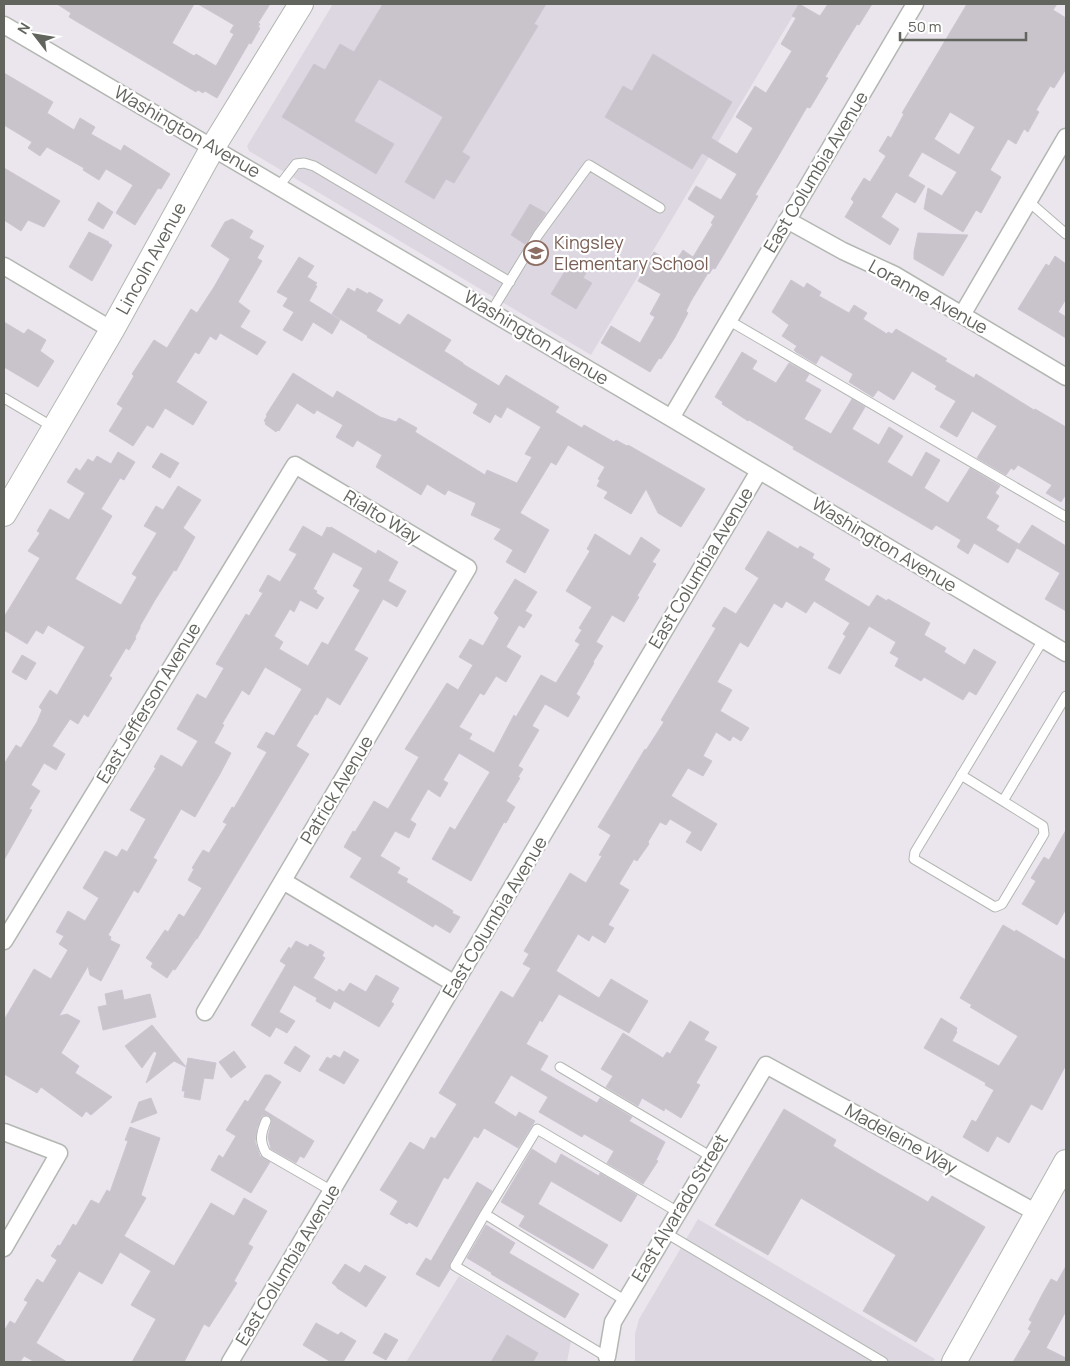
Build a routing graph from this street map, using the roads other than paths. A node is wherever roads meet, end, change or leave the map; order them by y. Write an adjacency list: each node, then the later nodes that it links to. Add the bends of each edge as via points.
1 (301, 4): 5 (street, Lincoln Avenue)
2 (916, 4): 9 (street, East Columbia Avenue)
3 (4, 25): 5 (street, Washington Avenue)
4 (1066, 137): 7 (street)
5 (213, 147): 6 (street, Washington Avenue); 16 (street, Lincoln Avenue)
6 (279, 186): 12 (lane, via 296,164 304,162 314,166); 13 (street, Washington Avenue)
7 (1028, 201): 10 (lane); 14 (street)
8 (660, 208): 12 (lane, via 590,165 538,235)
9 (787, 220): 14 (street, Loranne Avenue, via 895,275); 15 (street, East Columbia Avenue)
10 (1066, 234)
11 (4, 266): 16 (street)
12 (510, 282): 13 (lane)
13 (491, 312): 19 (street, Washington Avenue)
14 (962, 315): 17 (street, Loranne Avenue)
15 (728, 320): 19 (street, East Columbia Avenue); 24 (lane)
16 (112, 330): 20 (street, Lincoln Avenue)
17 (1066, 377)
18 (4, 398): 20 (lane)
19 (671, 418): 22 (street, Washington Avenue)
20 (55, 428): 23 (street, Lincoln Avenue)
21 (295, 465): 25 (street, Rialto Way); 32 (street, East Jefferson Avenue)
22 (759, 471): 26 (street, Washington Avenue); 33 (street, East Columbia Avenue)
23 (4, 514)
24 (1066, 517)
25 (468, 568): 31 (street, Patrick Avenue)
26 (1043, 640): 27 (street, Washington Avenue); 29 (lane)
27 (1066, 653)
28 (1066, 696): 30 (lane)
29 (960, 776): 30 (lane); 30 (lane, via 914,852 914,859 995,907 1002,904 1044,834 1043,826)
30 (1003, 801)
31 (283, 881): 33 (street); 34 (street, Patrick Avenue)
32 (4, 941)
33 (455, 984): 41 (street, East Columbia Avenue)
34 (205, 1012)
35 (766, 1064): 39 (street, East Alvarado Street); 43 (street, Madeleine Way)
36 (560, 1066): 39 (lane)
37 (266, 1121): 41 (lane, via 260,1135 266,1152)
38 (4, 1132): 46 (street, via 60,1153)
39 (710, 1156): 42 (street, East Alvarado Street)
40 (1066, 1162): 43 (street)
41 (332, 1191): 49 (street, East Columbia Avenue)
42 (678, 1212): 44 (lane, via 537,1129); 45 (street, East Alvarado Street)
43 (1037, 1213): 51 (street)
44 (485, 1214): 47 (lane); 48 (lane, via 455,1266)
45 (666, 1233): 47 (street, East Alvarado Street); 50 (lane)
46 (4, 1248)
47 (626, 1301): 48 (street, East Alvarado Street, via 613,1322)
48 (607, 1357)
49 (230, 1362)
50 (883, 1362)
51 (954, 1362)

